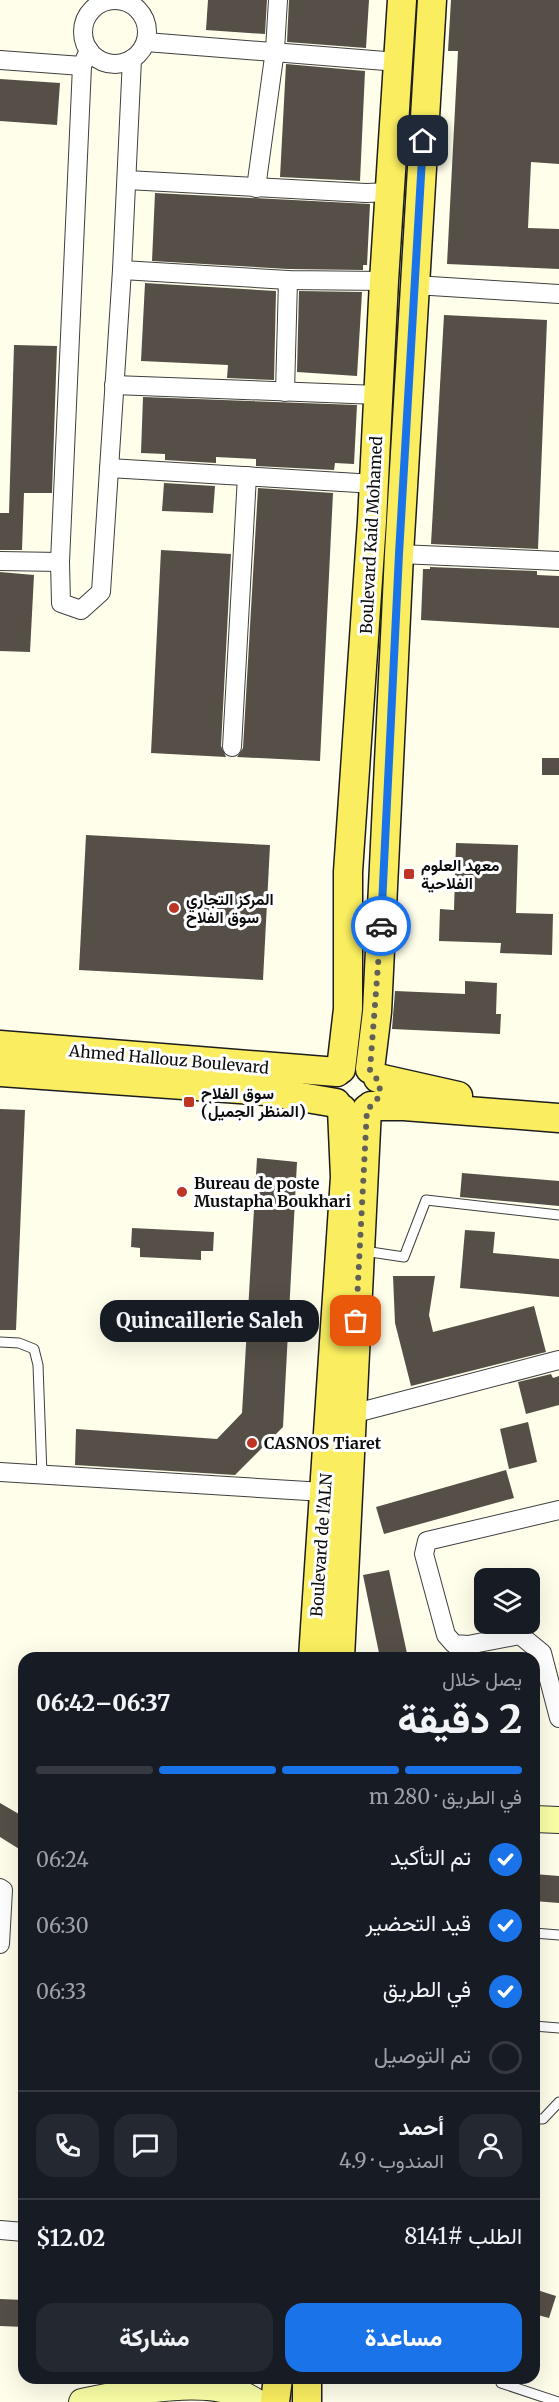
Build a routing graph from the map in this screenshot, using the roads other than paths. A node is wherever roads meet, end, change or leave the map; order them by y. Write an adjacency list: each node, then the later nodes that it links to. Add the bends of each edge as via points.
1 (278, 0): 7 (street)
2 (402, 0): 11 (main road, Boulevard Kaid Mohamed)
3 (432, 0): 18 (main road, Boulevard Kaid Mohamed)
4 (103, 1): 5 (street); 8 (street, via 85,22)
5 (147, 8): 6 (street)
6 (146, 42): 7 (street); 10 (street)
7 (275, 50): 11 (street); 13 (street)
8 (85, 58): 9 (street); 10 (street, via 123,63); 30 (street)
9 (0, 60)
10 (132, 60): 12 (street)
11 (398, 62): 14 (main road, Boulevard Kaid Mohamed)
12 (127, 180): 13 (street); 15 (street)
13 (256, 188): 14 (street)
14 (392, 192): 17 (main road, Boulevard Kaid Mohamed)
15 (122, 270): 16 (street); 20 (street)
16 (288, 280): 17 (street); 21 (street)
17 (384, 281): 22 (main road, Boulevard Kaid Mohamed)
18 (415, 285): 19 (street); 27 (main road, Boulevard Kaid Mohamed)
19 (559, 294)
20 (114, 385): 21 (street); 23 (street)
21 (285, 392): 22 (street)
22 (378, 395): 25 (main road, Boulevard Kaid Mohamed)
23 (108, 468): 24 (street); 30 (street, via 101,592 81,610 61,603)
24 (247, 476): 25 (street); 31 (street)
25 (375, 484): 33 (main road, Boulevard Kaid Mohamed, via 348,872 348,1009)
26 (559, 553): 29 (street)
27 (399, 554): 29 (street); 35 (main road, Boulevard Kaid Mohamed)
28 (0, 561): 30 (street)
29 (559, 561)
30 (60, 562)
31 (232, 747)
32 (0, 1045): 33 (main road, Ahmed Hallouz Boulevard)
33 (339, 1071): 35 (main road, via 359,1064); 37 (main road, via 331,1090)
34 (0, 1072): 37 (main road, Ahmed Hallouz Boulevard, via 266,1091)
35 (374, 1074): 37 (main road, via 379,1097); 38 (main road)
36 (404, 1106): 37 (main road, Ahmed Hallouz Boulevard); 38 (main road, Ahmed Hallouz Boulevard); 39 (main road, via 380,1128)
37 (354, 1107): 39 (main road, Boulevard de l'ALN); 47 (main road, Boulevard de l'ALN, via 345,1177)
38 (559, 1118)
39 (366, 1157): 41 (main road, Boulevard de l'ALN)
40 (559, 1215): 41 (lane, via 426,1200 404,1257)
41 (359, 1251): 44 (main road, Boulevard de l'ALN)
42 (0, 1342): 46 (lane, via 33,1349 38,1365)
43 (559, 1360): 44 (street)
44 (352, 1414): 50 (main road, Boulevard de l'ALN)
45 (0, 1472): 46 (street)
46 (42, 1475): 47 (street)
47 (324, 1492): 49 (main road, Boulevard de l'ALN)
48 (559, 1510): 51 (street, via 427,1541 424,1554 446,1635 454,1644 468,1645 520,1635 542,1653)
49 (313, 1652)
50 (340, 1652)
51 (559, 1718)
52 (540, 1819): 53 (street)
53 (559, 1820)
54 (0, 1888): 57 (street)
55 (540, 1933): 56 (lane)
56 (559, 1935)
57 (0, 1944)
58 (540, 2026): 59 (lane)
59 (559, 2028)
60 (559, 2102): 61 (lane)
61 (540, 2119)
62 (0, 2230): 63 (street)
63 (18, 2232)
64 (277, 2384): 69 (main road)
65 (307, 2384): 70 (main road)
66 (504, 2384): 71 (lane)
67 (82, 2402): 68 (street, via 154,2389 199,2388 242,2393)
68 (256, 2402)
69 (275, 2402)
70 (307, 2402)
71 (558, 2402)

